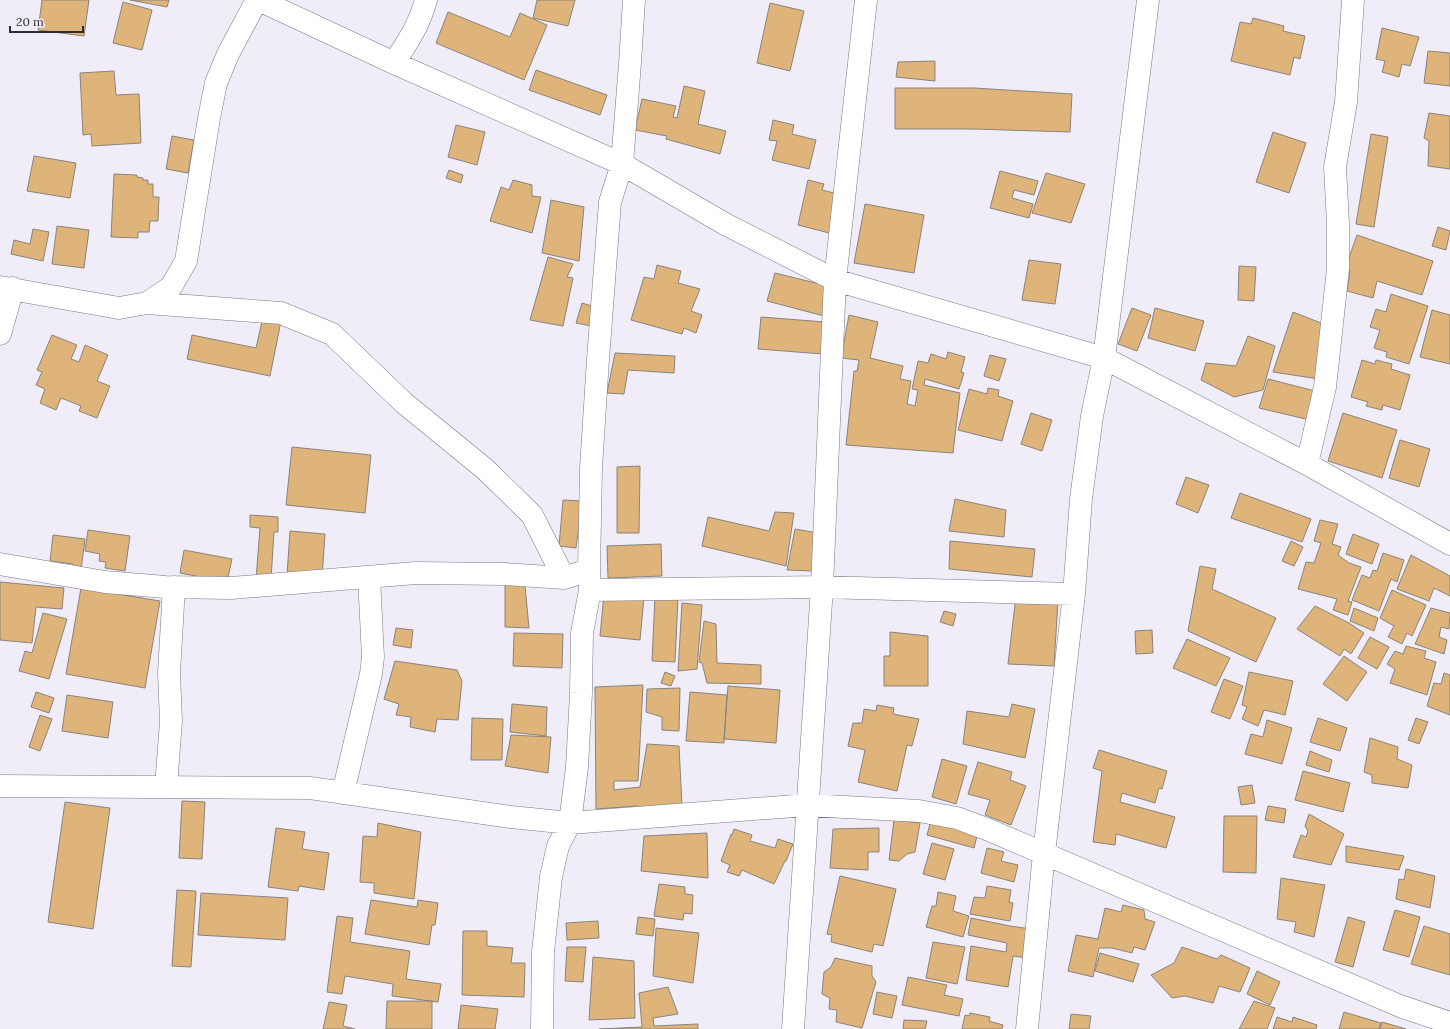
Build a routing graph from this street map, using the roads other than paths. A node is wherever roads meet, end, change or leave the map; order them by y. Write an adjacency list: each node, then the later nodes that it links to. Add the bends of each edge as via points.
1 (258, 0): 7 (street); 11 (street, via 228,54 216,83 186,261 171,287)
2 (426, 0): 7 (street, via 414,33)
3 (634, 0): 8 (street)
4 (866, 0): 9 (street)
5 (1148, 0): 13 (street)
6 (1353, 0): 14 (street, via 1346,102 1335,167 1338,269 1326,387)
7 (394, 63): 8 (street)
8 (622, 164): 9 (street, via 725,224); 19 (street, via 610,202 591,468)
9 (835, 280): 13 (street); 21 (street)
10 (7, 287): 11 (street, via 119,308); 12 (street)
11 (147, 303): 18 (street, via 281,313 332,334 404,403 485,469 532,515)
12 (0, 334)
13 (1104, 358): 14 (street); 22 (street, via 1092,416 1081,499)
14 (1307, 464): 15 (street)
15 (1450, 544)
16 (0, 564): 20 (street, via 105,582)
17 (369, 577): 18 (street, via 416,573); 20 (street, via 231,588); 25 (street, via 373,658)
18 (564, 578): 19 (street)
19 (590, 580): 21 (street); 27 (street, via 582,633 577,767)
20 (174, 587): 24 (street, via 169,673 171,721)
21 (822, 587): 22 (street); 26 (street)
22 (1074, 594): 28 (street)
23 (0, 786): 24 (street)
24 (166, 787): 25 (street, via 310,788)
25 (343, 793): 27 (street)
26 (808, 805): 27 (street); 28 (street, via 919,811 957,818); 31 (street)
27 (570, 823): 30 (street, via 558,846 551,877 543,952)
28 (1044, 853): 29 (street, via 1400,1006); 32 (street)
29 (1450, 1023)
30 (542, 1029)
31 (793, 1029)
32 (1027, 1029)

